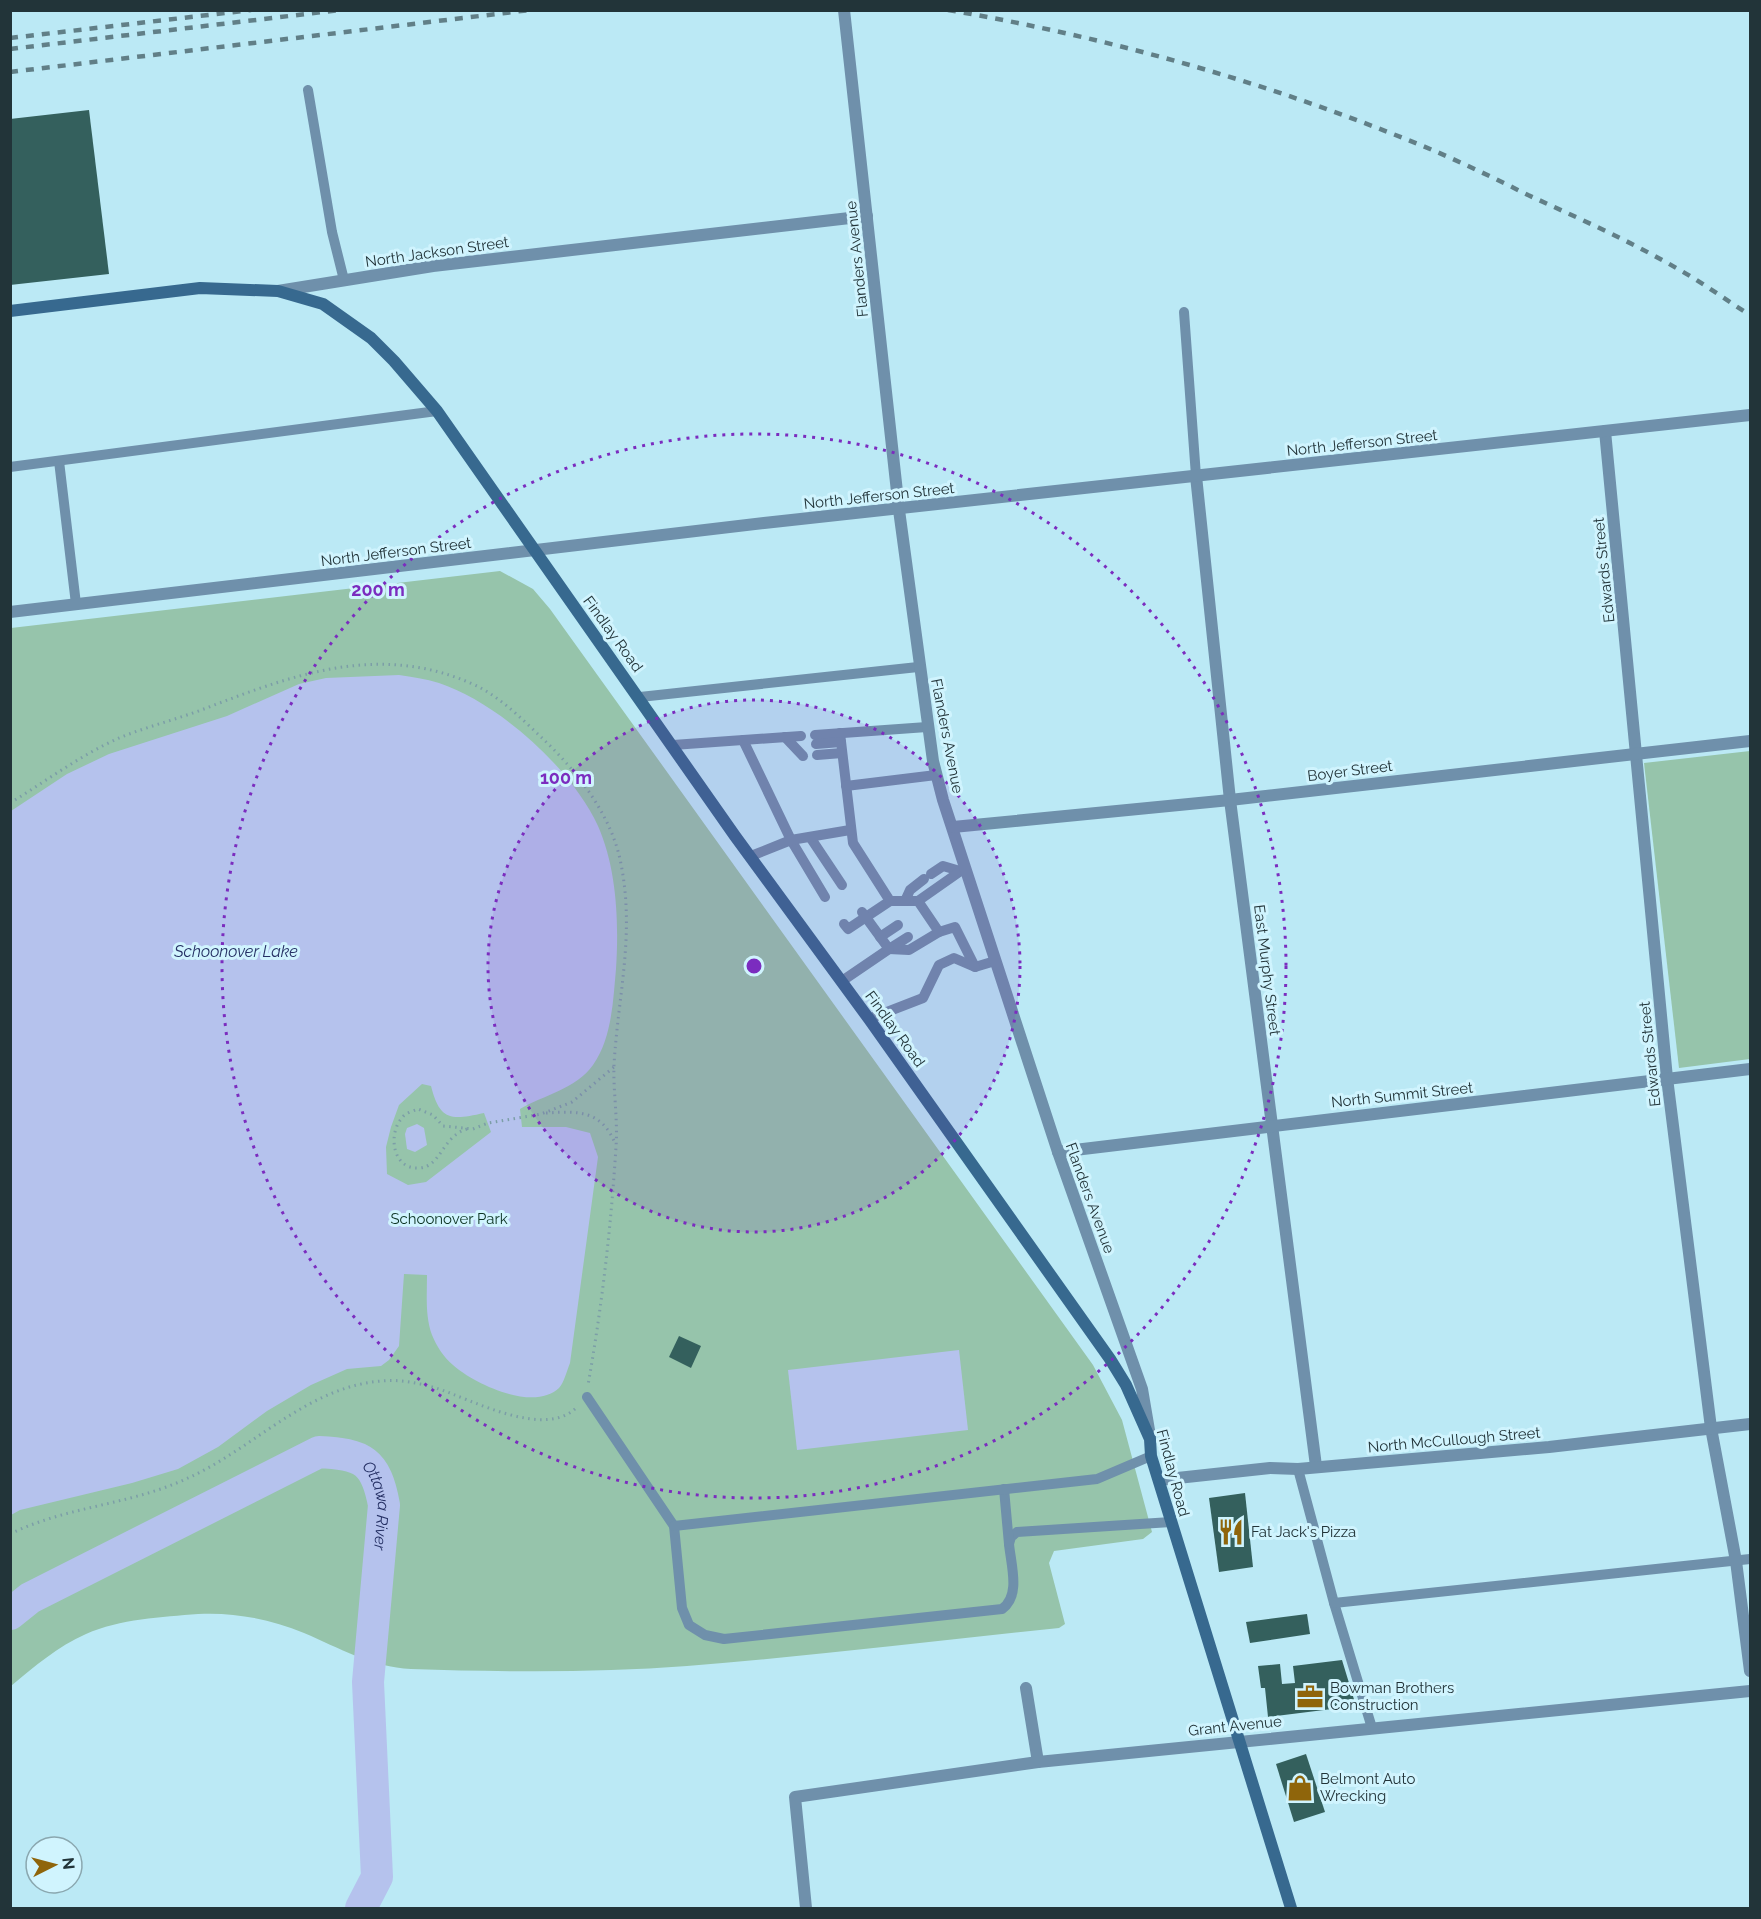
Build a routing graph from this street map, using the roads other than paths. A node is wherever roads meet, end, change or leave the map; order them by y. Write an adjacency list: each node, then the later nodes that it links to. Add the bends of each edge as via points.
1 (844, 10): 3 (street, Flanders Avenue)
2 (308, 90): 4 (lane)
3 (867, 216): 4 (street, North Jackson Street, via 433,266); 14 (street, Flanders Avenue)
4 (344, 280): 5 (street, North Jackson Street)
5 (278, 291): 6 (main road, North Jackson Street, via 200,288); 8 (main road, Findlay Road, via 323,304 356,327 394,361)
6 (10, 311)
7 (1184, 312): 13 (lane)
8 (437, 411): 11 (lane); 15 (main road, Findlay Road)
9 (1750, 416): 10 (street, North Jefferson Street)
10 (1605, 431): 13 (street, North Jefferson Street); 26 (street, Edwards Street)
11 (59, 461): 12 (lane); 16 (lane)
12 (10, 467)
13 (1196, 476): 14 (street, North Jefferson Street); 29 (street, East Murphy Street)
14 (899, 510): 15 (street, North Jefferson Street); 18 (street, Flanders Avenue)
15 (535, 551): 16 (street, North Jefferson Street); 19 (main road, Findlay Road)
16 (76, 604): 17 (street, North Jefferson Street)
17 (10, 612)
18 (918, 667): 19 (lane); 20 (street, Flanders Avenue)
19 (640, 697): 25 (main road, Findlay Road)
20 (927, 727): 23 (lane); 27 (street, Flanders Avenue)
21 (743, 740): 24 (lane); 25 (lane); 33 (lane)
22 (1750, 741): 26 (street, Boyer Street)
23 (841, 743): 23 (lane, via 816,744); 28 (lane)
24 (797, 744)
25 (673, 745): 34 (main road, Findlay Road)
26 (1637, 753): 29 (street, Boyer Street); 53 (street, Edwards Street)
27 (936, 775): 28 (lane); 30 (street, Flanders Avenue)
28 (846, 786): 31 (lane)
29 (1230, 800): 30 (street, Boyer Street); 54 (street, East Murphy Street)
30 (953, 826): 35 (street, Flanders Avenue)
31 (850, 830): 32 (lane); 38 (lane, via 853,843)
32 (810, 837): 33 (lane); 36 (lane)
33 (791, 840): 34 (lane); 37 (lane)
34 (751, 856): 50 (main road, Findlay Road)
35 (963, 870): 39 (lane, via 943,866 910,890); 40 (lane); 48 (street, Flanders Avenue)
36 (842, 885)
37 (825, 897)
38 (890, 901): 39 (lane); 41 (lane)
39 (905, 901): 40 (lane)
40 (919, 907): 44 (lane, via 927,924)
41 (863, 914): 42 (lane, via 848,929); 45 (lane)
42 (844, 924)
43 (898, 925): 45 (lane)
44 (939, 932): 47 (lane, via 909,950); 49 (lane, via 955,927)
45 (880, 937): 47 (lane)
46 (908, 937): 47 (lane)
47 (889, 949): 50 (lane)
48 (995, 961): 49 (lane); 55 (street, Flanders Avenue)
49 (975, 967): 51 (lane, via 954,958 939,964 923,998)
50 (842, 981): 51 (main road, Findlay Road)
51 (869, 1019): 59 (main road, Findlay Road, via 1110,1359 1126,1384)
52 (1750, 1070): 53 (street, North Summit Street)
53 (1667, 1078): 54 (street, North Summit Street); 58 (street, Edwards Street)
54 (1271, 1125): 55 (street, North Summit Street); 61 (street, East Murphy Street)
55 (1058, 1152): 59 (street, Flanders Avenue, via 1142,1389)
56 (586, 1397): 66 (lane)
57 (1750, 1425): 58 (street, North McCullough Street)
58 (1711, 1428): 61 (street, North McCullough Street, via 1550,1447); 69 (street, Edwards Street)
59 (1150, 1439): 60 (main road, Findlay Road)
60 (1151, 1456): 63 (main road, Findlay Road); 64 (lane, via 1097,1479)
61 (1316, 1466): 62 (street, North McCullough Street)
62 (1298, 1469): 63 (street, North McCullough Street, via 1270,1468); 70 (lane)
63 (1159, 1480): 65 (main road, Findlay Road)
64 (1004, 1489): 66 (lane); 67 (lane)
65 (1171, 1522): 67 (lane, via 1017,1532); 75 (main road, Findlay Road)
66 (674, 1526): 67 (lane, via 682,1608 689,1625 705,1635 724,1639 1002,1610 1010,1604 1014,1592)
67 (1009, 1544)
68 (1750, 1559): 69 (lane)
69 (1736, 1561): 70 (lane); 71 (street, Edwards Street)
70 (1334, 1603): 74 (lane)
71 (1750, 1671)
72 (1026, 1688): 76 (street)
73 (1750, 1691): 74 (street, Grant Avenue)
74 (1372, 1728): 75 (street, Grant Avenue)
75 (1239, 1741): 76 (street, Grant Avenue); 78 (main road, Findlay Road)
76 (1038, 1762): 77 (street, Grant Avenue, via 795,1797)
77 (806, 1908)
78 (1291, 1908)

